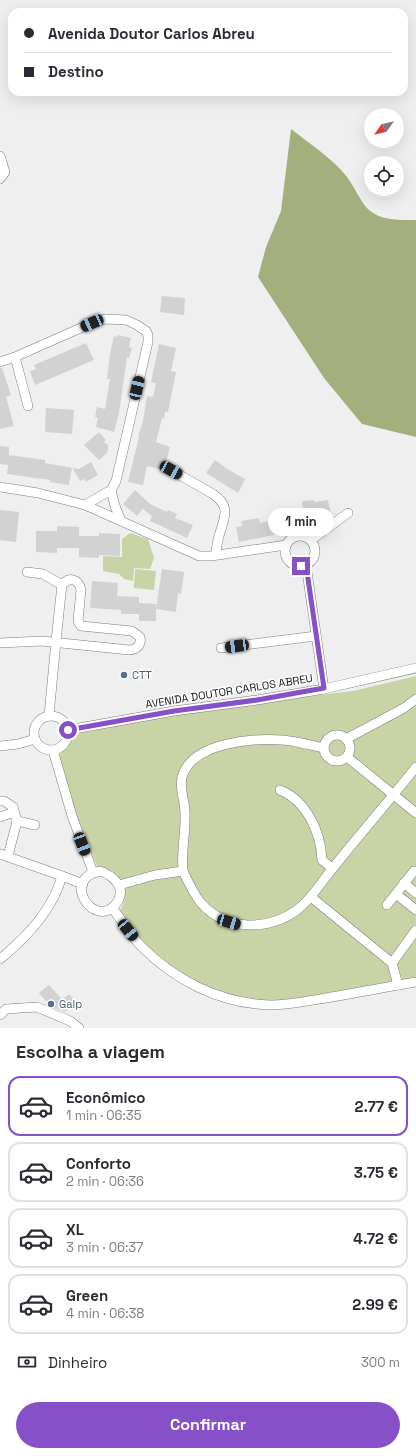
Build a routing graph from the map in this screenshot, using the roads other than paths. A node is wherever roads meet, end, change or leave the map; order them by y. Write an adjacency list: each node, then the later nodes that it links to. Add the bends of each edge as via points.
1 (0, 156): 2 (street, via 5,172)
2 (0, 179)
3 (15, 357): 4 (street); 5 (street); 8 (street, via 105,319 126,320 146,331 148,342 116,481)
4 (0, 362)
5 (28, 406)
6 (171, 470): 14 (street, via 218,497 224,505 226,513 218,536)
7 (0, 487): 9 (street, via 38,493)
8 (111, 490): 9 (street); 11 (street)
9 (85, 505): 11 (street)
10 (348, 513): 12 (street)
11 (121, 521): 14 (street, via 195,555)
12 (311, 540): 13 (street, via 297,536); 15 (street, via 315,554)
13 (286, 545): 14 (street); 15 (street, via 285,555 291,564)
14 (216, 556)
15 (306, 565): 18 (street)
16 (27, 572): 17 (street, via 43,574)
17 (62, 585): 20 (street); 20 (street, via 72,580 80,586 78,621 81,626 132,631 140,637 140,642 135,649 129,650)
18 (316, 636): 21 (street); 23 (street)
19 (0, 643): 20 (street, via 42,641)
20 (56, 644): 25 (street)
21 (221, 648)
22 (416, 669): 23 (street, AVENIDA DOUTOR CARLOS ABREU)
23 (324, 688): 26 (street, AVENIDA DOUTOR CARLOS ABREU)
24 (416, 699): 27 (street)
25 (49, 716): 26 (street, via 61,719); 28 (street, via 42,718 36,725)
26 (68, 730): 31 (street, via 64,743)
27 (346, 739): 30 (street, via 337,735 332,737 327,740); 32 (street, via 350,748)
28 (35, 740): 29 (street); 31 (street, via 41,746)
29 (0, 746)
30 (324, 748): 32 (street, via 330,759 335,761); 44 (street, via 284,740 257,739 212,749 190,763 182,776 181,784 185,814)
31 (53, 750): 46 (street, via 72,816)
32 (347, 757): 35 (street)
33 (416, 767): 35 (street)
34 (280, 790): 43 (street, via 291,796 307,813 318,836 322,860)
35 (394, 795): 38 (street); 43 (street)
36 (0, 801): 37 (street, via 13,807)
37 (14, 812): 39 (street); 40 (street)
38 (416, 813)
39 (0, 817)
40 (17, 821): 41 (street); 42 (street)
41 (35, 825)
42 (4, 855): 47 (street)
43 (332, 868): 53 (street)
44 (183, 871): 50 (street); 53 (street, via 202,904 219,917 237,924 255,926 286,917)
45 (414, 871): 48 (street)
46 (93, 872): 49 (street); 50 (street, via 108,873)
47 (62, 876): 49 (street); 58 (street, via 55,896 42,915 26,935)
48 (404, 883): 51 (street); 52 (street)
49 (83, 884): 55 (street, via 81,892 89,906 105,911)
50 (119, 885): 55 (street, via 119,899)
51 (416, 893)
52 (396, 894): 54 (street); 56 (street)
53 (311, 897): 59 (street)
54 (386, 905)
55 (112, 908): 61 (street, via 139,943 160,963 185,980 213,994 255,1004 280,1004)
56 (416, 910)
57 (416, 930): 59 (street)
58 (0, 959)
59 (392, 963): 61 (street)
60 (416, 982): 61 (street)
61 (398, 985)
62 (0, 1015): 63 (street, via 6,1009 37,1007 70,1021)
63 (79, 1028)

